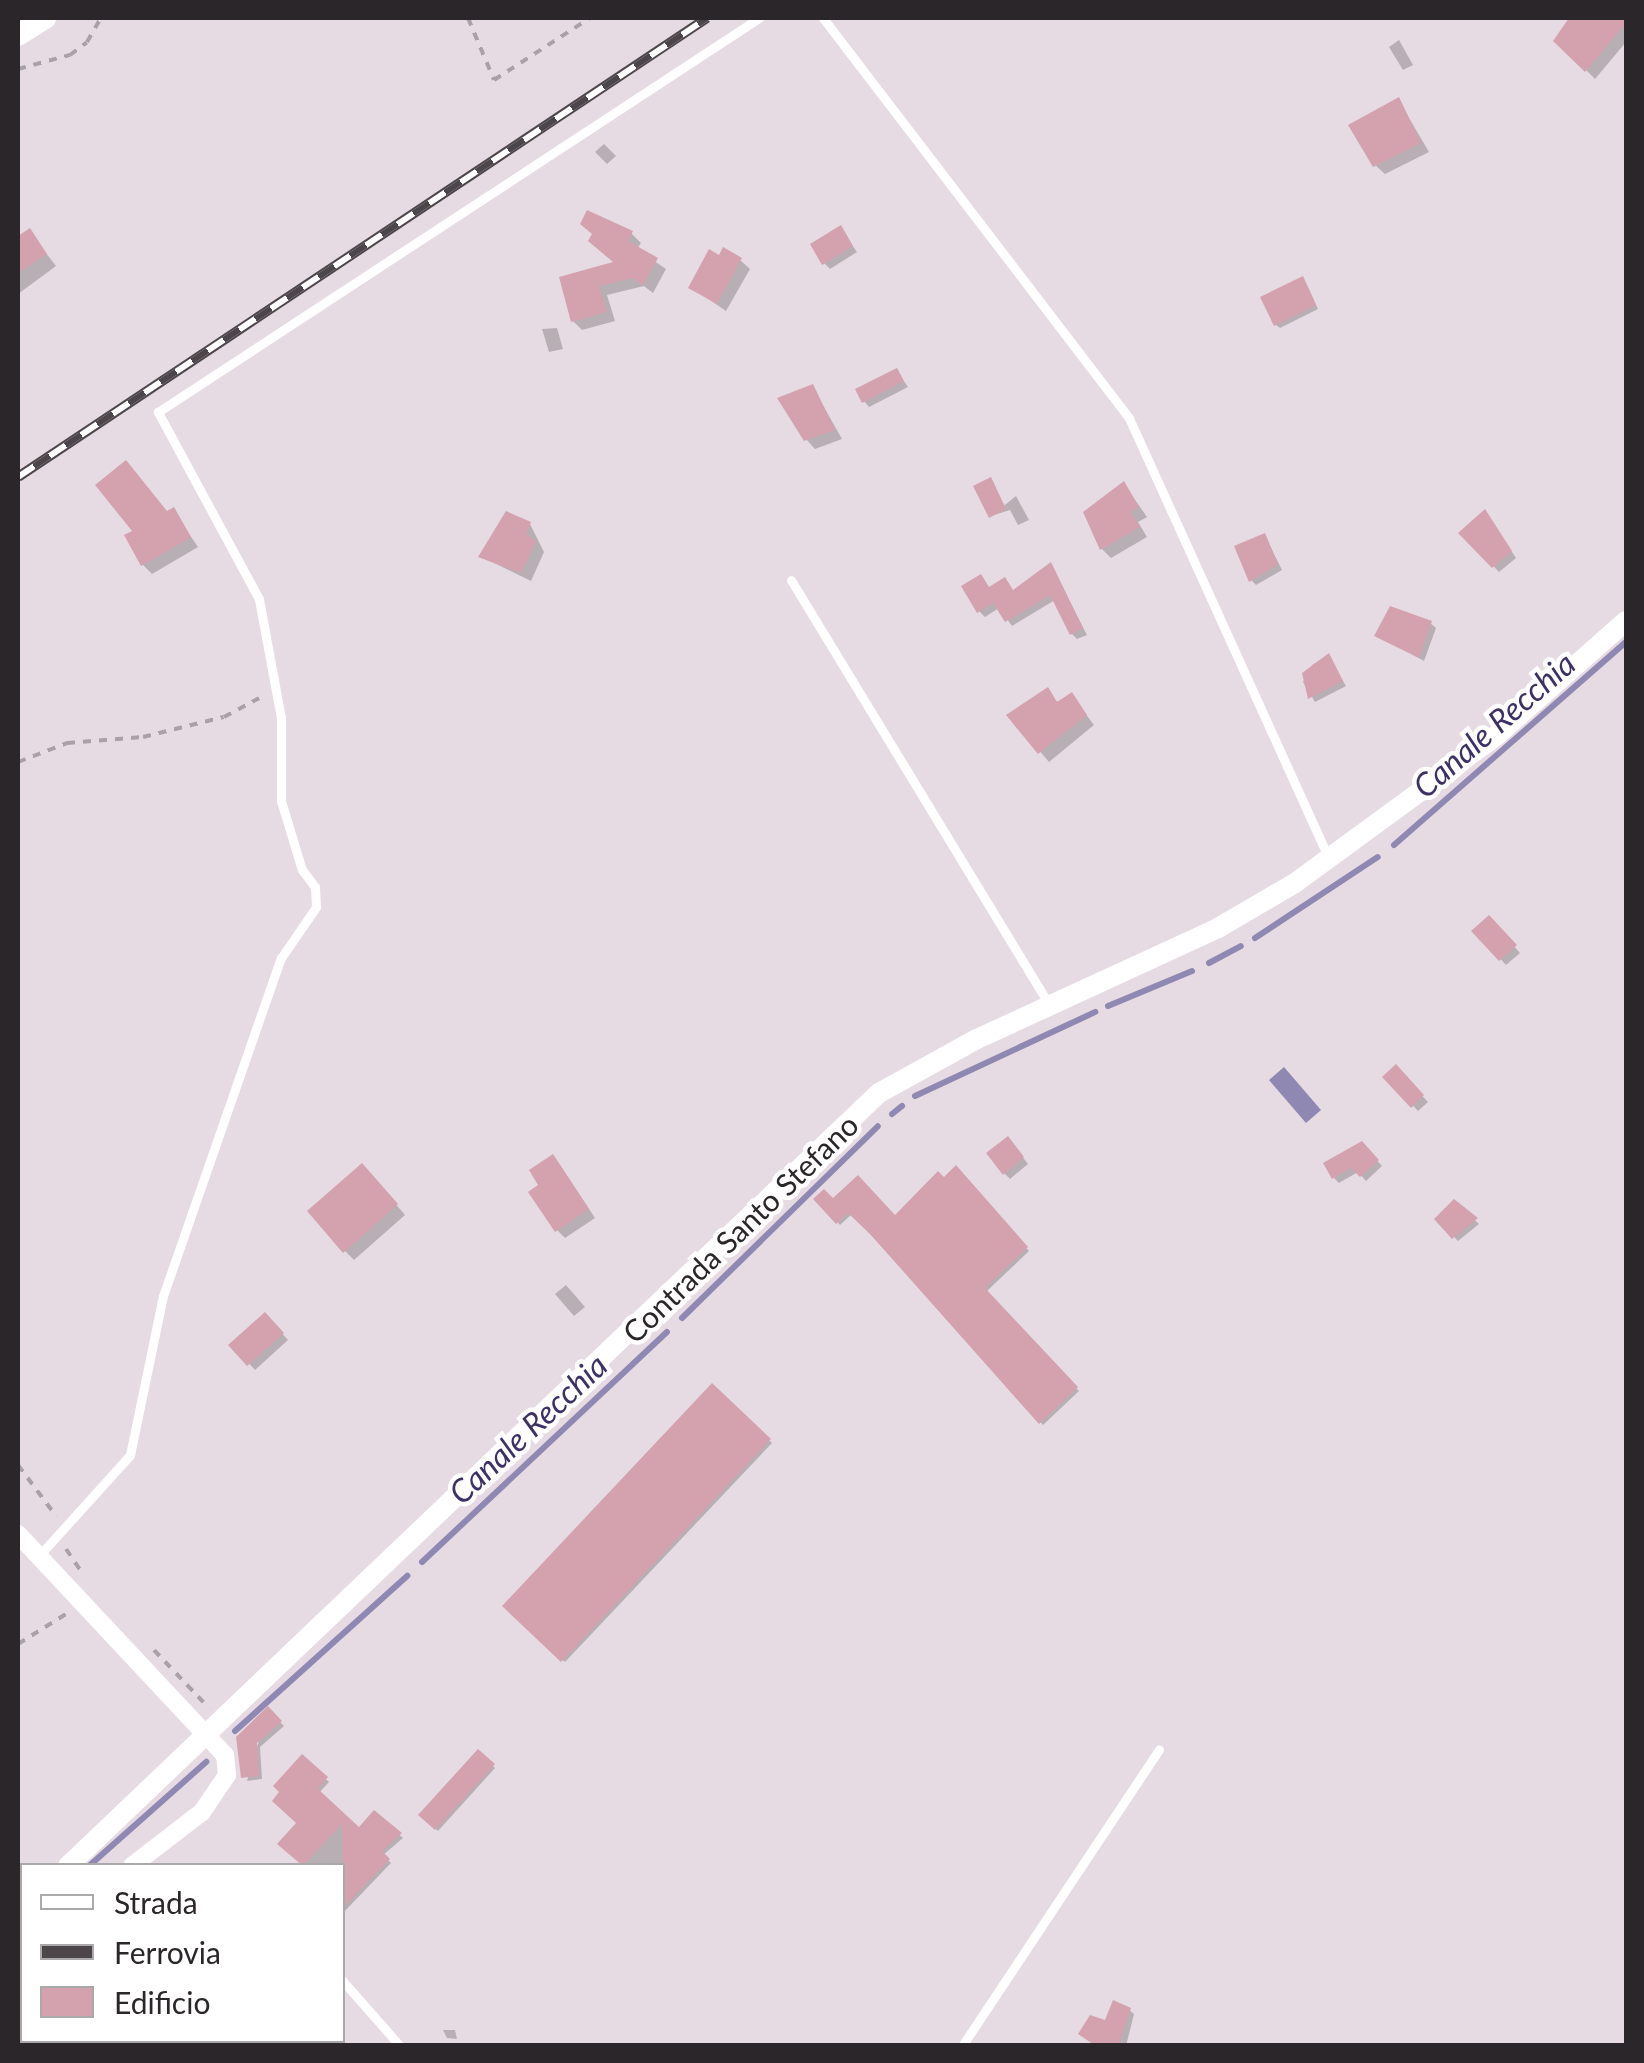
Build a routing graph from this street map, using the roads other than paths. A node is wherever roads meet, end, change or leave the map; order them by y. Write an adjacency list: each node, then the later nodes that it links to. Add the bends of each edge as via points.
1 (45, 18): 4 (main road)
2 (759, 18): 10 (lane, via 158,412 259,599 286,768 281,801 288,834 315,887 316,907 282,958 163,1296 130,1455)
3 (824, 18): 7 (lane, via 1129,418)
4 (18, 34)
5 (791, 580): 8 (lane)
6 (1626, 622): 7 (street, Contrada Santo Stefano, via 1497,735)
7 (1330, 860): 8 (street, Contrada Santo Stefano, via 1218,928)
8 (1051, 1006): 11 (street, Contrada Santo Stefano, via 880,1093)
9 (18, 1534): 10 (street)
10 (36, 1558): 11 (street)
11 (215, 1730): 13 (street, Contrada Santo Stefano); 14 (street, via 226,1755 222,1786 202,1812)
12 (1160, 1750): 17 (lane)
13 (71, 1863)
14 (136, 1863)
15 (345, 1983): 16 (lane)
16 (400, 2046)
17 (962, 2046)

